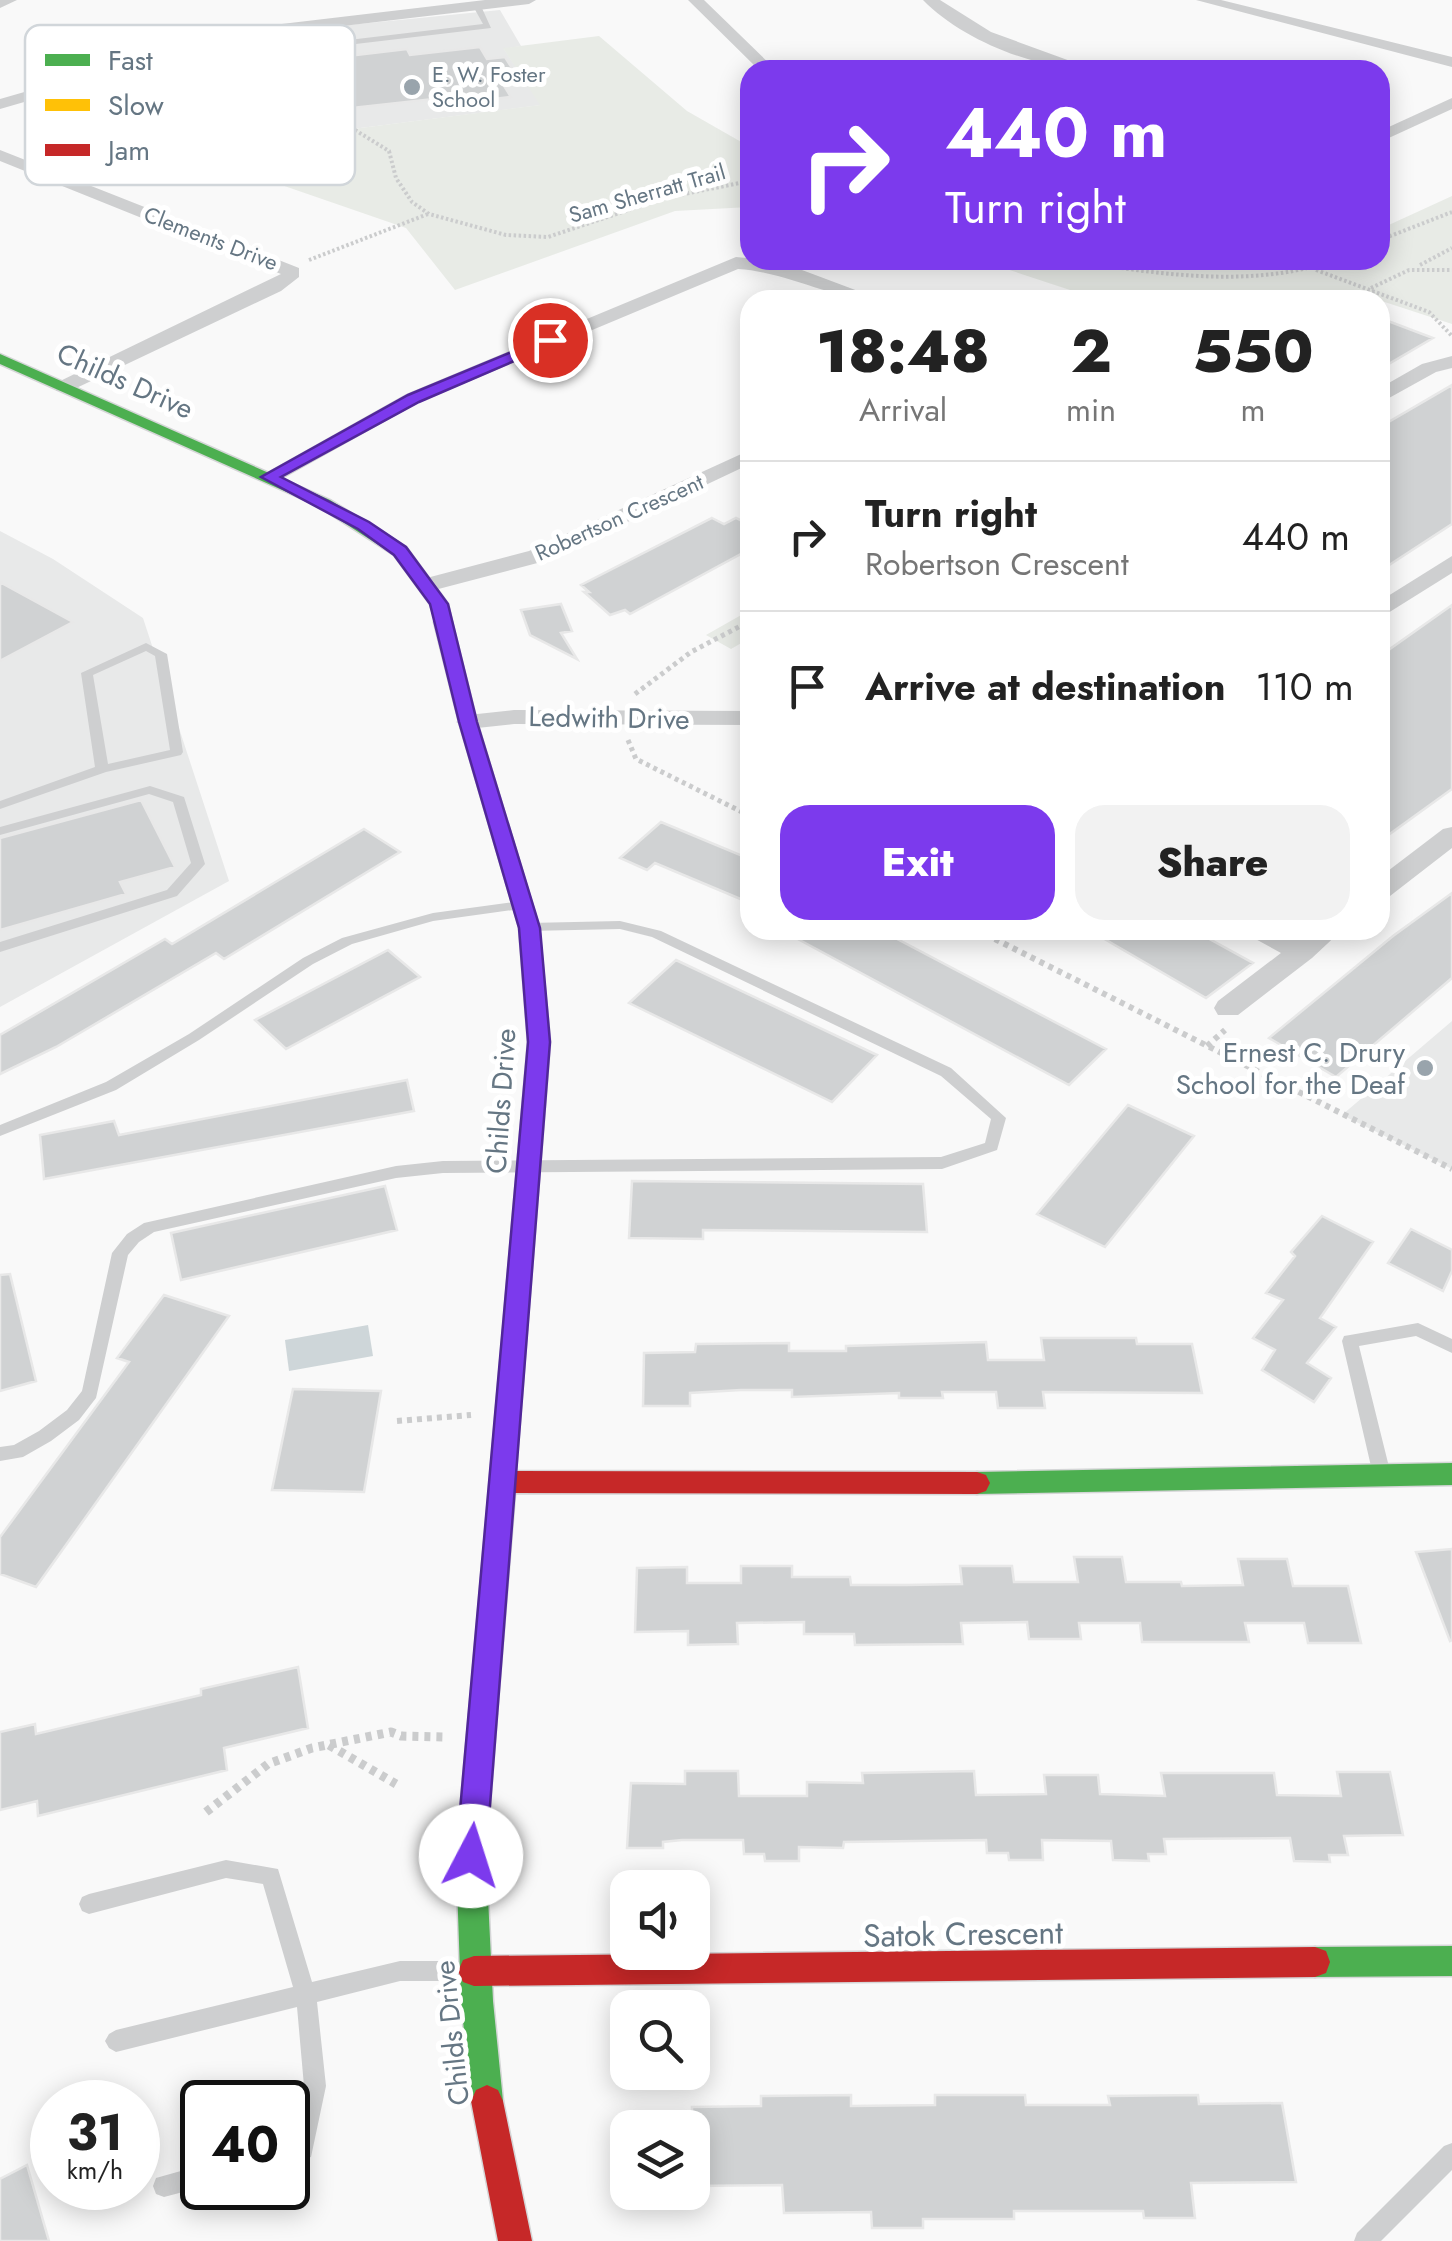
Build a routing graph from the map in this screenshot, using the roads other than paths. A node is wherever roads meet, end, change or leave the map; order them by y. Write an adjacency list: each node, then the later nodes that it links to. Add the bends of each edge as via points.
1 (10, 0): 7 (street)
2 (307, 0): 9 (street)
3 (529, 0): 8 (street)
4 (695, 0): 12 (street)
5 (930, 0): 13 (street, via 968,29)
6 (1203, 0): 14 (street)
7 (0, 3)
8 (477, 6): 9 (street); 11 (lane, via 488,26)
9 (315, 22): 10 (street)
10 (298, 25)
11 (355, 42)
12 (758, 60)
13 (1053, 60)
14 (1452, 62)
15 (25, 97): 17 (street)
16 (1452, 103): 18 (street)
17 (0, 104)
18 (1390, 132)
19 (0, 154): 20 (street, Clements Drive)
20 (25, 164)
21 (78, 185): 27 (street, Clements Drive, via 292,272 274,287)
22 (740, 264): 30 (street, via 413,398)
23 (786, 270): 24 (street)
24 (843, 290)
25 (0, 358): 27 (street, Childs Drive)
26 (1452, 362): 28 (street)
27 (63, 387): 30 (street, Childs Drive)
28 (1390, 391)
29 (740, 461): 32 (street, Robertson Crescent, via 538,556)
30 (269, 477): 32 (street, Childs Drive, via 364,525 400,551)
31 (1451, 565): 33 (street)
32 (427, 585): 35 (street, Childs Drive, via 439,604)
33 (1390, 605)
34 (740, 718): 35 (street, Ledwith Drive)
35 (468, 722): 41 (street, Childs Drive)
36 (102, 768): 36 (lane, via 177,752 160,654 146,647 87,673); 37 (lane)
37 (0, 805)
38 (0, 831): 44 (lane, via 150,790 179,800 198,864 172,893)
39 (1452, 835): 40 (street)
40 (1390, 882)
41 (526, 916): 47 (lane, via 433,917 347,940 112,1086); 48 (street, Childs Drive, via 539,1042); 48 (lane, via 656,934 946,1072 999,1118 992,1146 942,1164)
42 (1279, 940): 45 (street)
43 (1316, 940): 45 (street)
44 (0, 948)
45 (1302, 952): 46 (street)
46 (1228, 1008)
47 (0, 1131)
48 (526, 1164): 50 (lane, via 396,1172 150,1227 120,1254 90,1393 46,1436); 53 (street, Childs Drive)
49 (1452, 1347): 52 (lane, via 1418,1329 1350,1341)
50 (0, 1454)
51 (1452, 1474): 52 (street)
52 (1383, 1476): 53 (street, via 1122,1483)
53 (500, 1482): 56 (street, Childs Drive, via 471,1856)
54 (88, 1904): 57 (lane, via 226,1869 271,1876)
55 (1452, 1960): 56 (street, Satok Crescent)
56 (474, 1971): 57 (lane, via 400,1971); 63 (street, Childs Drive, via 488,2099)
57 (306, 1996): 58 (lane); 59 (lane)
58 (116, 2041)
59 (310, 2109)
60 (1452, 2154): 64 (lane)
61 (180, 2182): 62 (lane)
62 (164, 2186)
63 (515, 2241)
64 (1365, 2241)

